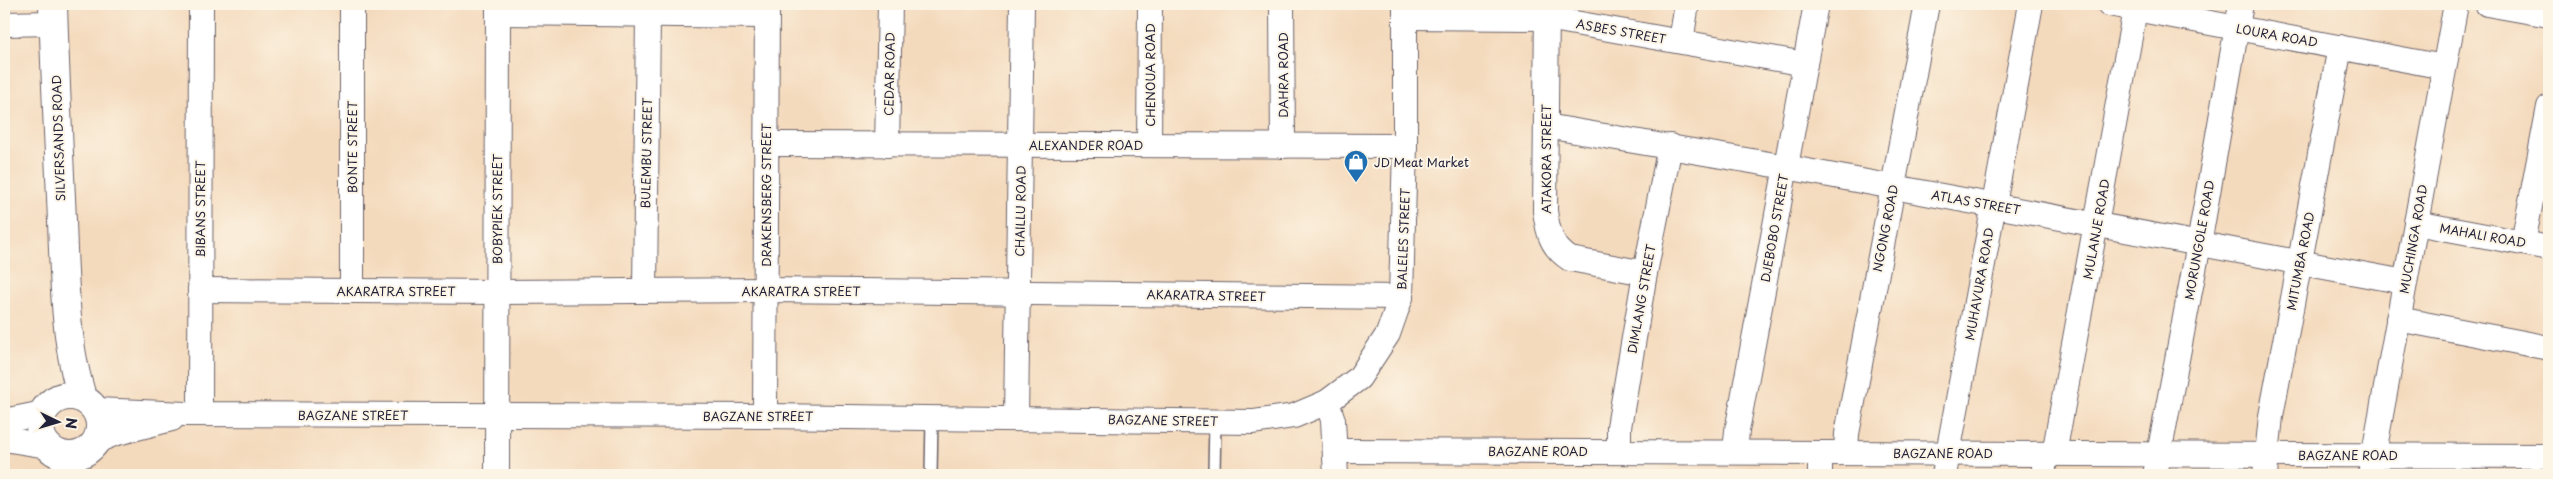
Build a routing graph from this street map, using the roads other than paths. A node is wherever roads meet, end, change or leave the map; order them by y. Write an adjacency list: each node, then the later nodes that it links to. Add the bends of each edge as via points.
1 (201, 4): 50 (street, BIBANS STREET)
2 (352, 4): 52 (street, BONTE STREET)
3 (890, 4): 32 (street, CEDAR ROAD)
4 (1022, 4): 33 (street, CHAILLU ROAD)
5 (1150, 4): 34 (street, CHENOUA ROAD)
6 (1282, 4): 35 (street, DAHRA ROAD)
7 (1687, 4): 25 (street)
8 (1816, 4): 27 (street, DJEBOBO STREET)
9 (1927, 4): 39 (street, NGONG ROAD)
10 (2031, 4): 40 (street, MUHAVURA ROAD)
11 (2109, 4): 15 (street, LOURA ROAD)
12 (2241, 4): 24 (street, MORUNGOLE ROAD)
13 (2456, 4): 28 (street, MUCHINGA ROAD)
14 (2487, 4): 22 (street)
15 (2135, 6): 24 (street, LOURA ROAD); 42 (street, MULANJE ROAD)
16 (498, 9): 21 (street); 54 (street, BOBYPIEK STREET)
17 (767, 10): 21 (street); 31 (street, DRAKENSBERG STREET)
18 (1405, 10): 19 (street, ASBES STREET); 36 (street, BALELES STREET)
19 (1547, 11): 25 (street, ASBES STREET); 30 (street, ATAKORA STREET)
20 (53, 13): 23 (street); 47 (street, SILVERSANDS ROAD)
21 (648, 14): 53 (street, BULEMBU STREET)
22 (2549, 15)
23 (4, 24)
24 (2237, 28): 26 (street, LOURA ROAD); 44 (street, MORUNGOLE ROAD)
25 (1680, 41): 27 (street, ASBES STREET)
26 (2340, 47): 28 (street, LOURA ROAD); 46 (street, MITUMBA ROAD)
27 (1805, 64): 38 (street, DJEBOBO STREET)
28 (2444, 67): 41 (street, MUCHINGA ROAD)
29 (2549, 108): 43 (street)
30 (1546, 126): 37 (street, ATLAS STREET); 48 (street, ATAKORA STREET, via 1545,211 1549,238 1560,253 1570,259)
31 (766, 144): 32 (street, ALEXANDER ROAD); 51 (street, DRAKENSBERG STREET)
32 (887, 145): 33 (street, ALEXANDER ROAD)
33 (1021, 145): 34 (street, ALEXANDER ROAD); 55 (street, CHAILLU ROAD)
34 (1149, 145): 35 (street, ALEXANDER ROAD)
35 (1283, 146): 36 (street, ALEXANDER ROAD)
36 (1405, 146): 56 (street, BALELES STREET)
37 (1670, 146): 38 (street, ATLAS STREET); 48 (street, DIMLANG STREET)
38 (1786, 167): 39 (street, ATLAS STREET); 73 (street, DJEBOBO STREET)
39 (1893, 187): 40 (street, ATLAS STREET); 74 (street, NGONG ROAD)
40 (1994, 205): 42 (street, ATLAS STREET); 79 (street, MUHAVURA ROAD)
41 (2416, 223): 43 (street, MAHALI ROAD); 49 (street, MUCHINGA ROAD)
42 (2097, 224): 44 (street, ATLAS STREET); 77 (street, MULANJE ROAD)
43 (2523, 243): 45 (street, MAHALI ROAD)
44 (2199, 244): 46 (street, ATLAS STREET); 80 (street, MORUNGOLE ROAD)
45 (2549, 248)
46 (2299, 262): 49 (street, ATLAS STREET); 81 (street, MITUMBA ROAD, via 2271,416)
47 (64, 272): 60 (street, SILVERSANDS ROAD, via 78,384); 61 (street, SILVERSANDS ROAD, via 57,382)
48 (1645, 273): 72 (street, DIMLANG STREET, via 1619,427)
49 (2405, 282): 57 (street, MUCHINGA ROAD)
50 (200, 290): 52 (street, AKARATRA STREET); 62 (street, BIBANS STREET)
51 (766, 290): 53 (street, AKARATRA STREET); 55 (street, AKARATRA STREET); 64 (street, DRAKENSBERG STREET)
52 (352, 291): 54 (street, AKARATRA STREET)
53 (645, 291): 54 (street, AKARATRA STREET)
54 (497, 292): 63 (street, BOBYPIEK STREET)
55 (1018, 293): 56 (street, AKARATRA STREET); 66 (street, CHAILLU ROAD)
56 (1401, 297): 59 (street, BALELES STREET, via 1388,334 1359,378)
57 (2398, 319): 58 (street); 82 (street, MUCHINGA ROAD)
58 (2549, 348)
59 (1327, 402): 68 (street, BAGZANE STREET, via 1294,416 1252,422); 71 (street, via 1333,420)
60 (90, 404): 61 (street, via 67,396); 62 (street, BAGZANE STREET); 70 (street, via 101,425)
61 (48, 407): 67 (street); 76 (street, via 40,430)
62 (193, 414): 63 (street, BAGZANE STREET); 70 (street, BAGZANE STREET, via 114,434)
63 (496, 415): 64 (street, BAGZANE STREET); 86 (street, BOBYPIEK STREET)
64 (765, 416): 65 (street, BAGZANE STREET)
65 (932, 418): 66 (street, BAGZANE STREET); 87 (lane)
66 (1016, 418): 68 (street, BAGZANE STREET)
67 (4, 421)
68 (1214, 421): 84 (lane)
69 (4, 440): 76 (street)
70 (94, 445): 76 (street, via 74,457); 85 (street)
71 (1336, 450): 72 (street, BAGZANE ROAD); 88 (street)
72 (1619, 452): 73 (street, BAGZANE ROAD)
73 (1735, 452): 78 (street, BAGZANE ROAD)
74 (1846, 453): 78 (street, BAGZANE ROAD); 79 (street, BAGZANE ROAD)
75 (2549, 456): 83 (street, BAGZANE ROAD)
76 (55, 458)
77 (2048, 461): 79 (street, BAGZANE ROAD); 80 (street, BAGZANE ROAD)
78 (1820, 464)
79 (1946, 464)
80 (2156, 465): 81 (street, BAGZANE ROAD)
81 (2266, 465): 82 (street, BAGZANE ROAD)
82 (2371, 465): 83 (street, BAGZANE ROAD)
83 (2482, 466)
84 (1214, 472)
85 (83, 475)
86 (497, 475)
87 (931, 475)
88 (1336, 475)

